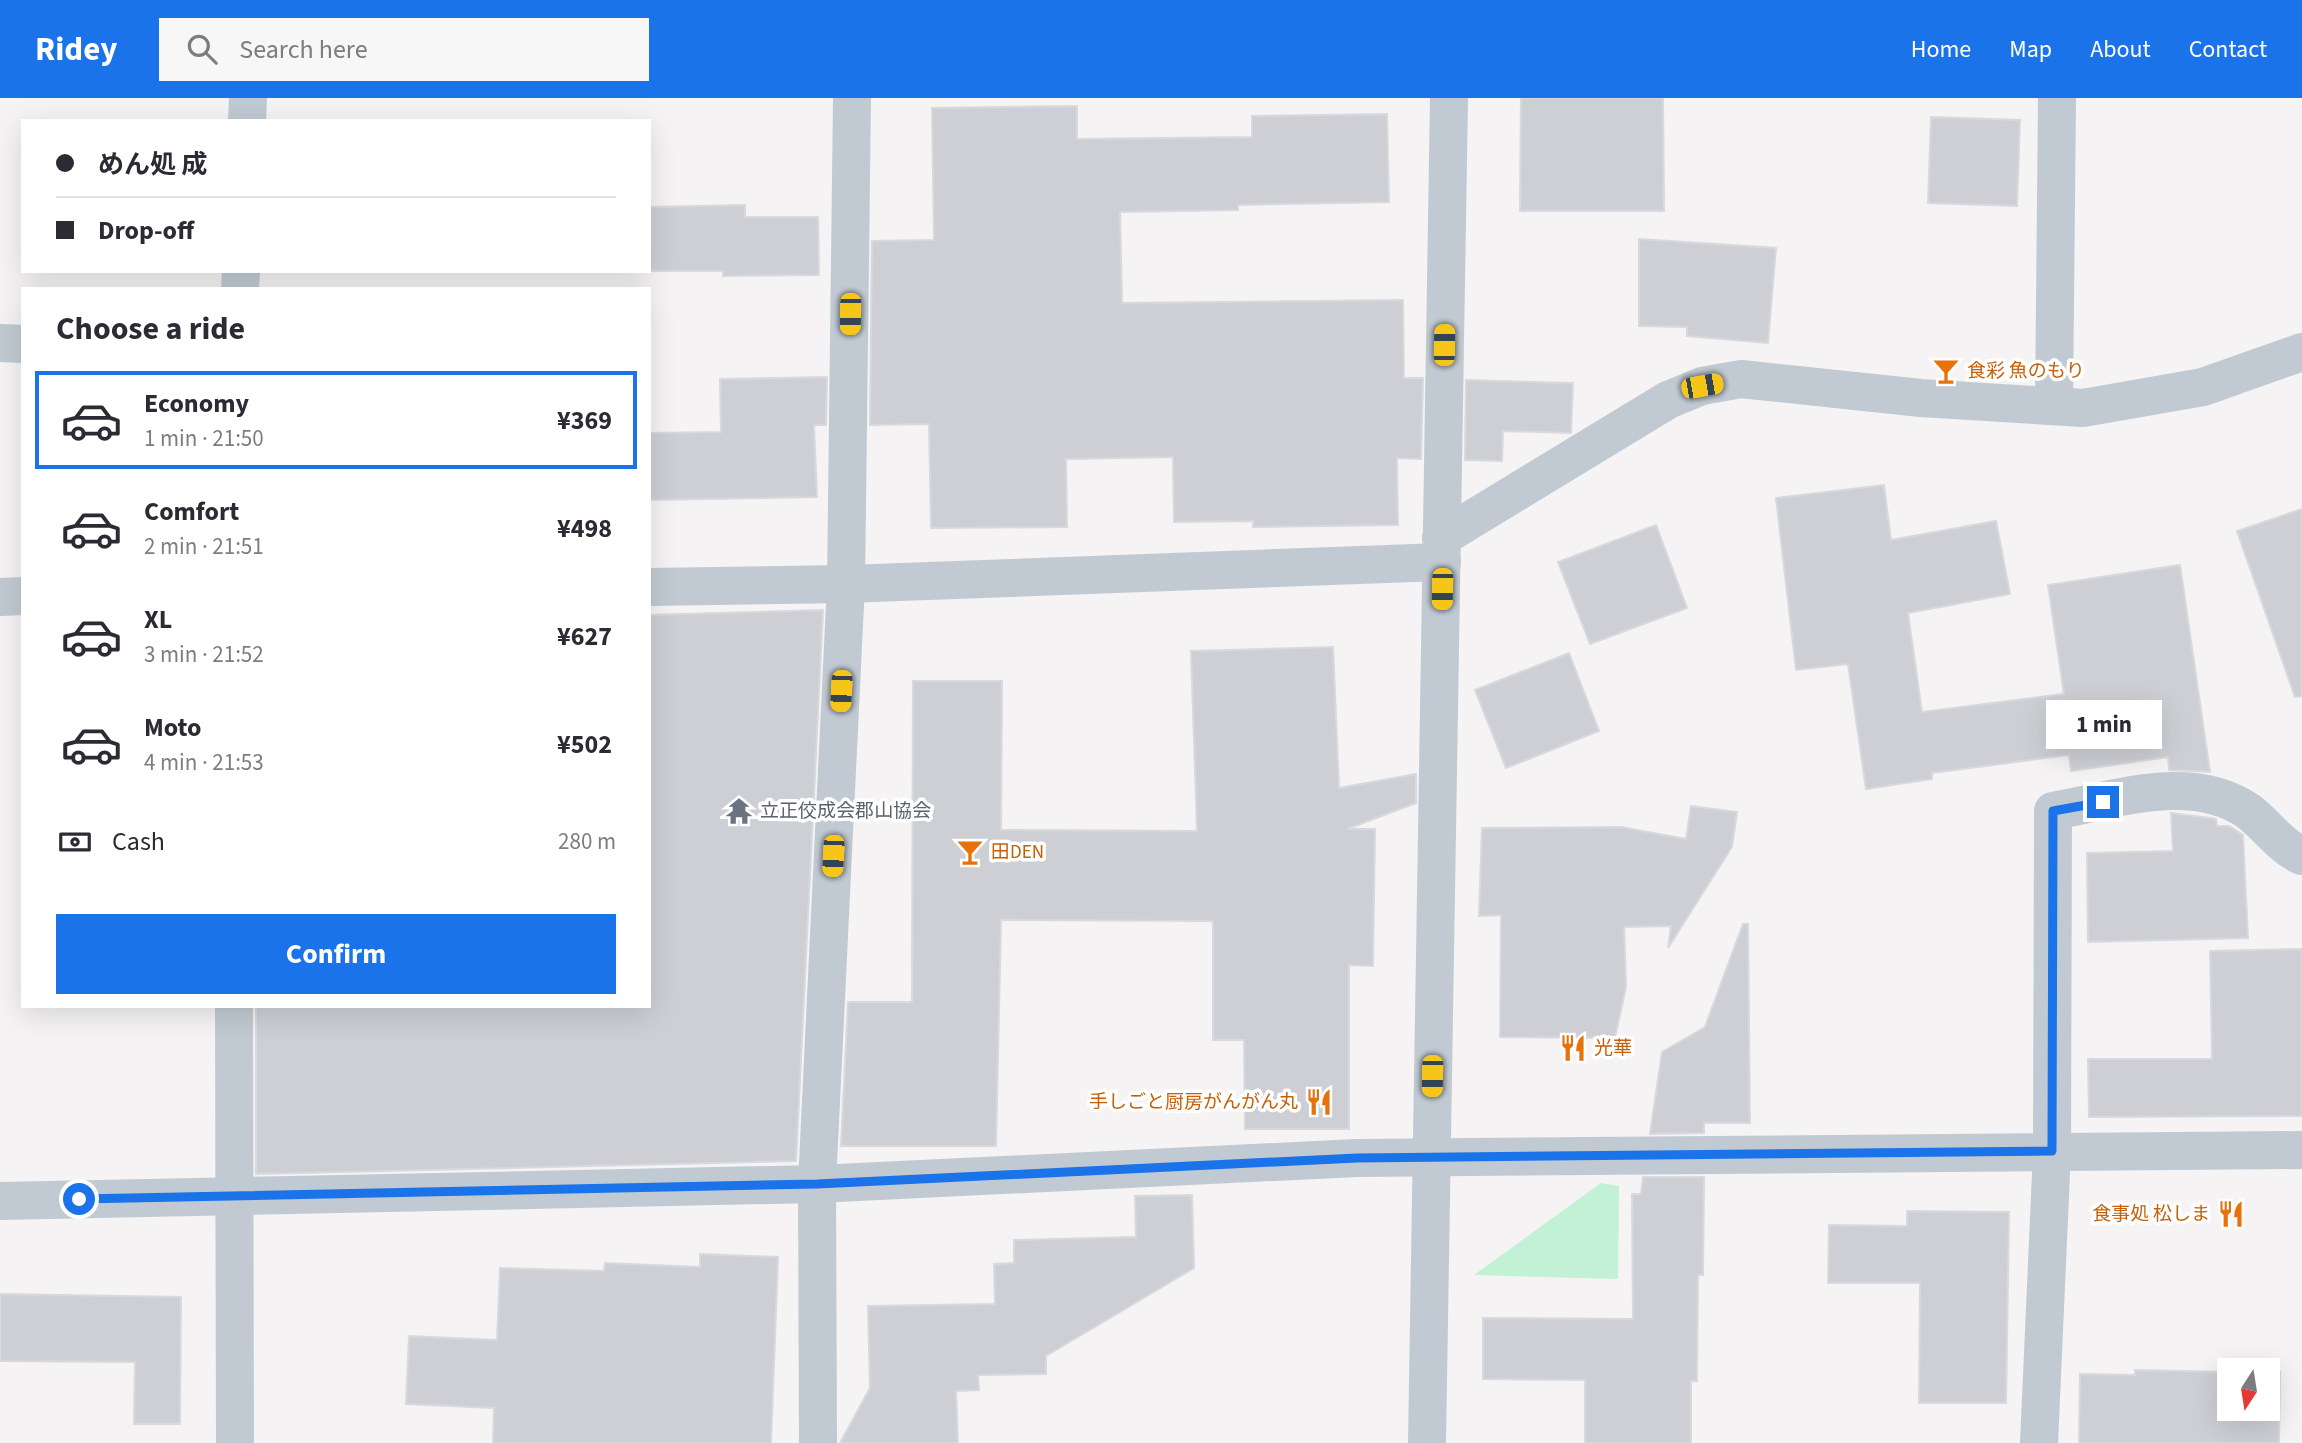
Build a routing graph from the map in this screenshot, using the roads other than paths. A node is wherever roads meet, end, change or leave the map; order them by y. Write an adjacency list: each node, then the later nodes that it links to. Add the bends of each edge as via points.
1 (248, 98): 5 (street)
2 (852, 98): 11 (street)
3 (1449, 98): 10 (street)
4 (2056, 98): 9 (street)
5 (247, 119)
6 (0, 343): 7 (street)
7 (21, 344)
8 (2302, 352): 9 (street, via 2203,387 2083,408)
9 (2054, 407): 10 (street, via 1741,379 1702,386 1668,400)
10 (1442, 550): 11 (street); 19 (street)
11 (846, 584): 12 (street); 20 (street)
12 (651, 587)
13 (0, 597): 14 (street)
14 (21, 597)
15 (2302, 856): 18 (street, via 2248,811 2204,792 2177,789 2053,811)
16 (234, 1008): 21 (street)
17 (2302, 1150): 18 (street)
18 (2052, 1151): 19 (street); 26 (street)
19 (1430, 1157): 20 (street); 25 (street)
20 (817, 1184): 21 (street); 24 (street)
21 (237, 1194): 22 (street); 23 (street)
22 (0, 1201)
23 (235, 1443)
24 (818, 1443)
25 (1427, 1443)
26 (2039, 1443)

